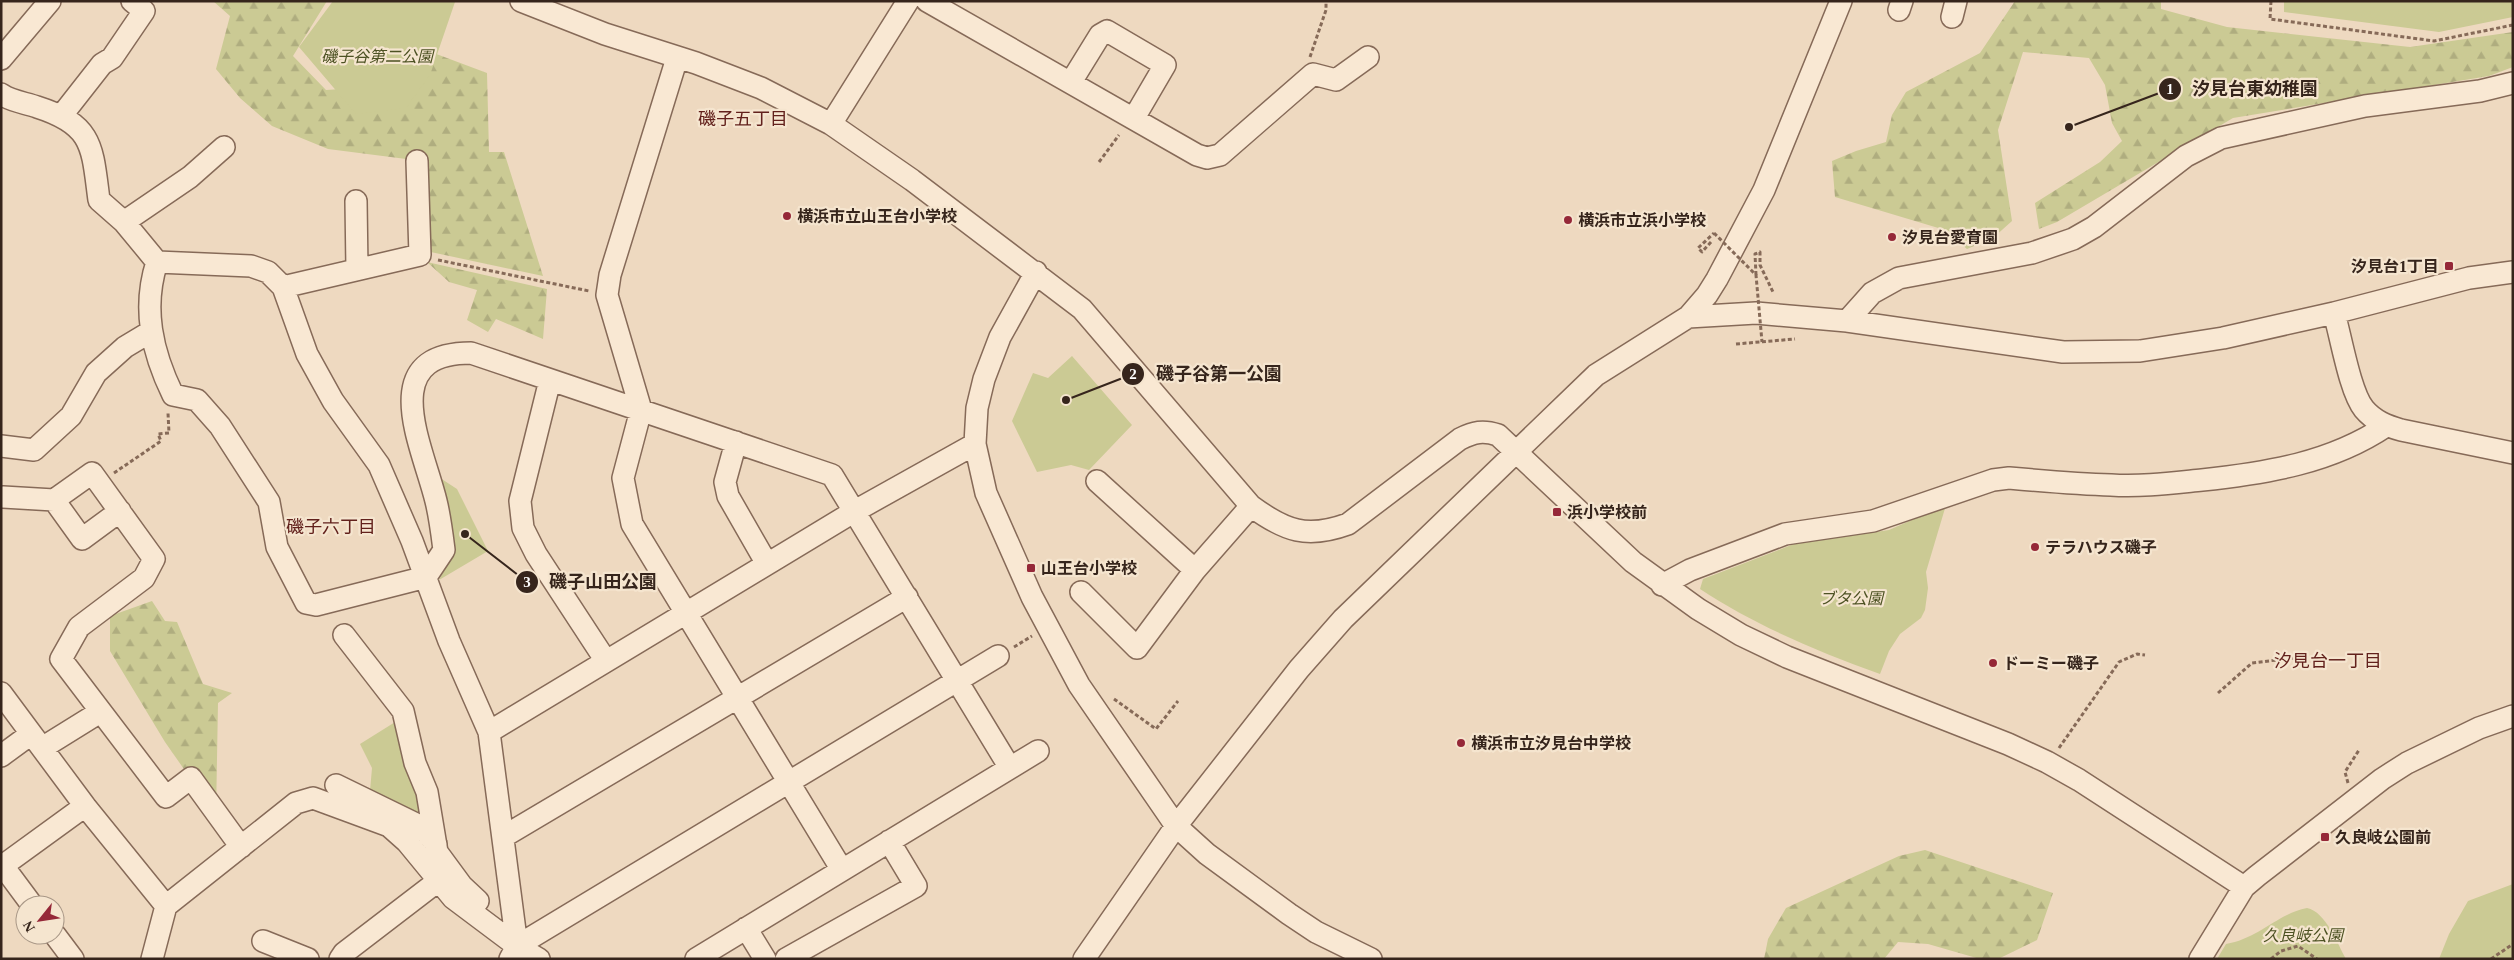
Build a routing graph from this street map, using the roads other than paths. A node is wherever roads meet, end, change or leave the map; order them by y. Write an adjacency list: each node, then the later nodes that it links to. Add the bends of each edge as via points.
1 (50, 1): 9 (street)
2 (132, 1): 13 (street, via 144,11 112,58 102,64)
3 (522, 1): 8 (street)
4 (908, 1): 15 (street)
5 (927, 1): 10 (street)
6 (1841, 1): 26 (street, via 1764,190 1717,279)
7 (1368, 57): 14 (street, via 1336,80 1313,74 1220,155 1207,158 1197,155)
8 (677, 58): 15 (street, via 761,88); 30 (street, via 606,295)
9 (1, 59)
10 (1071, 82): 14 (street); 14 (street, via 1100,35 1107,31 1165,65)
11 (2513, 83): 27 (street, via 2480,91 2364,106 2221,138 2186,156 2094,227 2073,239 2032,253 1899,278 1872,293)
12 (1, 94): 13 (street)
13 (62, 115): 19 (street, via 92,148 99,200)
14 (1134, 118)
15 (831, 124): 22 (street)
16 (224, 147): 19 (street, via 190,177)
17 (417, 161): 21 (street, via 420,255)
18 (356, 201): 21 (street)
19 (124, 222): 20 (street)
20 (156, 262): 24 (street, via 251,266 268,272); 28 (street, via 150,282)
21 (357, 269): 24 (street)
22 (1036, 272): 33 (street, via 1000,338 984,379 977,408); 40 (street, via 1082,309)
23 (2513, 272): 25 (street, via 2460,280)
24 (283, 287): 45 (street, via 307,354 333,401 379,465)
25 (2334, 313): 27 (street, via 2223,338 2140,351 2063,352); 31 (street, via 2363,408)
26 (1688, 317): 27 (street, via 1756,313); 35 (street, via 1596,375)
27 (1847, 321)
28 (150, 332): 34 (street, via 125,347 96,373 71,416 34,450); 45 (street, via 173,394 197,400 220,426 269,502 277,547 306,603 316,605)
29 (550, 380): 30 (street); 45 (street, via 471,353 452,353 434,359 420,371 411,396 413,420 436,501 444,550); 52 (street, via 520,501 523,528 536,554)
30 (641, 410): 32 (street); 49 (street, via 623,478 632,524)
31 (2386, 426): 36 (street); 46 (street, via 2327,456 2288,468 2240,476 2113,486 2009,478 1992,480 1873,521 1786,534 1690,570)
32 (736, 442): 42 (street, via 832,475); 43 (street, via 725,482 728,496)
33 (976, 444): 42 (street); 66 (street, via 986,493 1056,646)
34 (1, 446)
35 (1516, 452): 40 (street, via 1498,435 1485,431 1472,433 1371,509 1330,531 1291,529 1271,521); 46 (street); 66 (street, via 1337,626 1299,668)
36 (2513, 453)
37 (1097, 481): 44 (street)
38 (3, 497): 39 (street)
39 (54, 500): 41 (street, via 82,538); 41 (street, via 92,473)
40 (1251, 506): 44 (street)
41 (120, 511): 56 (street, via 154,559 144,578 79,627 61,659)
42 (855, 511): 43 (street); 48 (street)
43 (768, 564): 49 (street)
44 (1195, 570): 47 (street, via 1137,648)
45 (426, 577): 58 (street, via 449,641)
46 (1662, 585): 74 (street, via 1741,635 1788,657 2047,762)
47 (1081, 592)
48 (908, 597): 53 (street); 55 (street)
49 (685, 614): 52 (street); 55 (street)
50 (344, 635): 69 (street, via 403,711 416,764 427,792)
51 (998, 656): 53 (street)
52 (606, 661): 58 (street)
53 (956, 681): 62 (street); 63 (street)
54 (1, 694): 59 (street)
55 (737, 698): 63 (street); 67 (street)
56 (100, 712): 59 (street); 70 (street, via 166,797 191,778)
57 (2513, 716): 74 (street, via 2472,731 2407,763)
58 (489, 732): 67 (street)
59 (37, 741): 61 (street); 65 (street)
60 (1038, 751): 62 (street)
61 (1, 756)
62 (1010, 768): 68 (street)
63 (789, 782): 72 (street); 80 (street)
64 (336, 785): 69 (street, via 422,827)
65 (85, 806): 71 (street); 76 (street)
66 (1176, 826): 89 (street); 90 (street, via 1207,854 1289,914 1316,932)
67 (503, 837): 80 (street)
68 (889, 841): 72 (street); 88 (street, via 916,886)
69 (436, 844): 80 (street, via 437,852 462,886 497,917)
70 (241, 847): 73 (street, via 296,803 313,798 388,826 407,842); 76 (street)
71 (2, 867): 75 (street)
72 (842, 870): 77 (street)
73 (438, 881): 80 (street); 84 (street)
74 (2244, 887): 91 (street)
75 (24, 895)
76 (166, 906): 82 (street)
77 (746, 928): 86 (street); 87 (street)
78 (263, 941): 83 (street)
79 (62, 945): 81 (street)
80 (513, 952): 85 (street)
81 (73, 959)
82 (152, 959)
83 (308, 959)
84 (340, 959)
85 (539, 959)
86 (696, 959)
87 (765, 959)
88 (786, 959)
89 (1084, 959)
90 (1371, 959)
91 (2200, 959)

